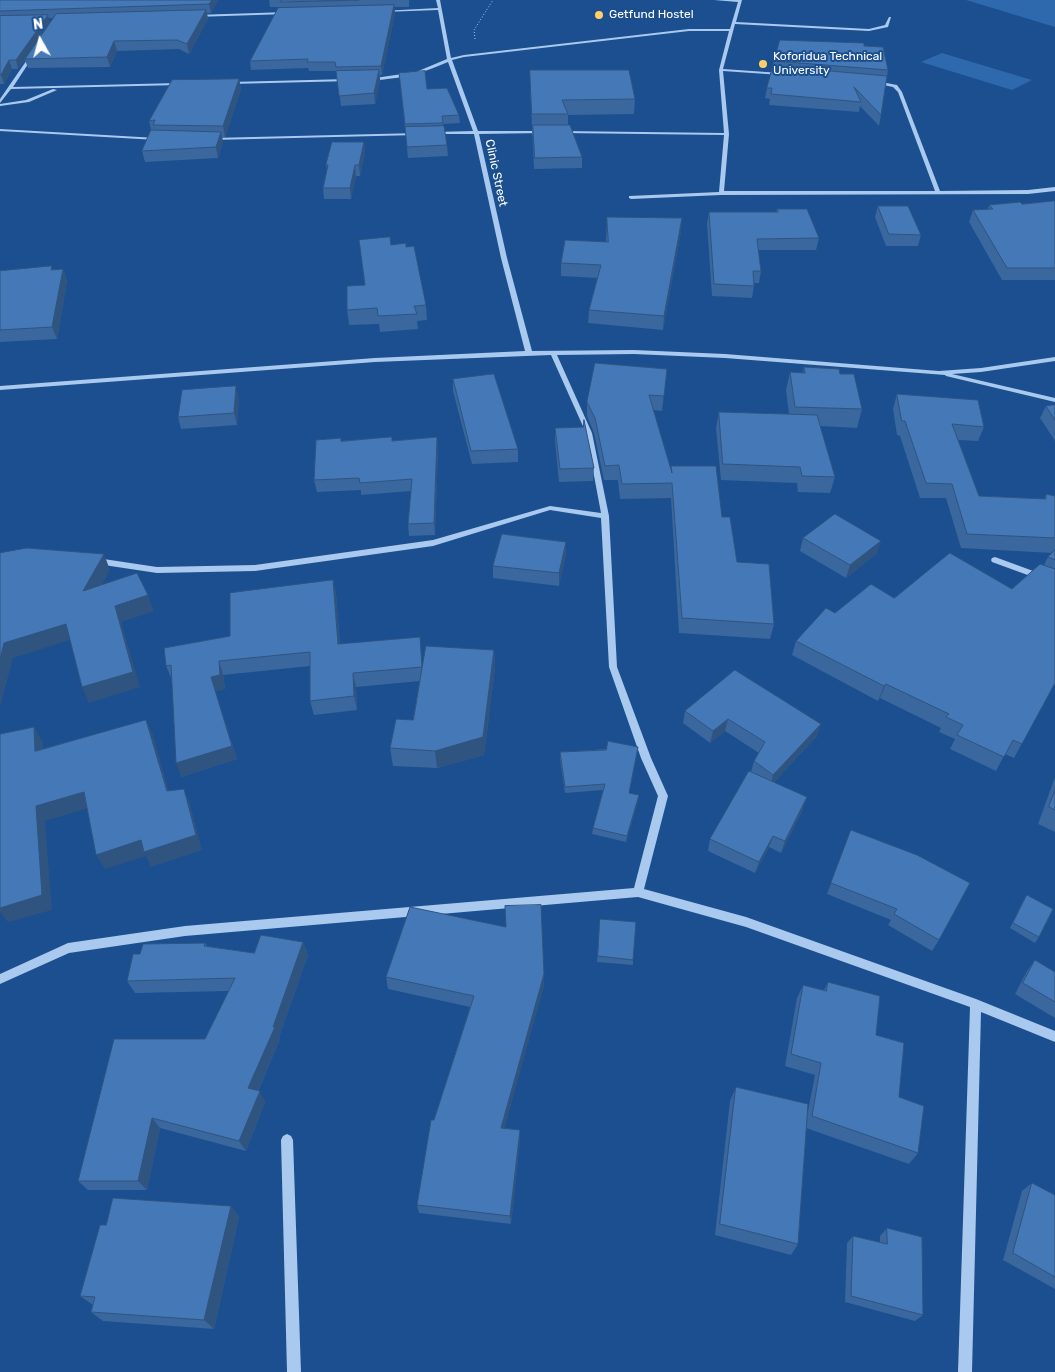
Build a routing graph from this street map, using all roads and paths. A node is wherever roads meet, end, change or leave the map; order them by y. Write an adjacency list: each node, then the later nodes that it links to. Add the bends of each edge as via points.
1 (438, 0): 5 (street, Clinic Street)
2 (493, 0): 13 (path, via 474,30 477,45)
3 (716, 0): 4 (street)
4 (740, 1): 10 (street)
5 (440, 9): 6 (street); 14 (street, Clinic Street)
6 (381, 11)
7 (293, 13): 8 (street)
8 (185, 16)
9 (890, 18): 10 (street, via 887,26 869,30)
10 (734, 23): 11 (street)
11 (732, 30): 13 (street, via 689,30); 15 (street)
12 (38, 47): 22 (street)
13 (464, 56): 14 (street)
14 (449, 58): 17 (street, via 401,77); 26 (street, Clinic Street)
15 (721, 70): 16 (street); 27 (street)
16 (786, 75)
17 (364, 79)
18 (356, 80): 20 (street)
19 (868, 82): 31 (street, via 895,86 900,92)
20 (223, 83)
21 (185, 84): 23 (street)
22 (10, 88): 23 (street); 24 (street)
23 (62, 88): 24 (street, via 27,101)
24 (0, 104)
25 (0, 130): 28 (street)
26 (476, 132): 27 (street); 29 (street); 34 (street, Clinic Street)
27 (726, 134): 32 (street)
28 (162, 139)
29 (204, 140)
30 (1055, 189): 31 (street)
31 (938, 192): 32 (street)
32 (721, 193): 33 (street)
33 (630, 197)
34 (529, 353): 35 (street); 38 (street, via 375,360)
35 (554, 354): 37 (street, via 634,352 725,356); 40 (street, via 589,433)
36 (1055, 359): 37 (street)
37 (939, 373): 39 (street)
38 (0, 388)
39 (1055, 400)
40 (605, 516): 41 (street, via 550,508 433,543 255,568 157,570); 44 (street, via 613,667 663,796)
41 (85, 560)
42 (995, 560): 43 (street)
43 (1055, 582)
44 (638, 892): 45 (street, via 185,931 68,948); 46 (street, via 746,922)
45 (0, 979)
46 (976, 1004): 47 (street); 50 (street)
47 (1055, 1036)
48 (287, 1140): 49 (street)
49 (294, 1372)
50 (964, 1372)

